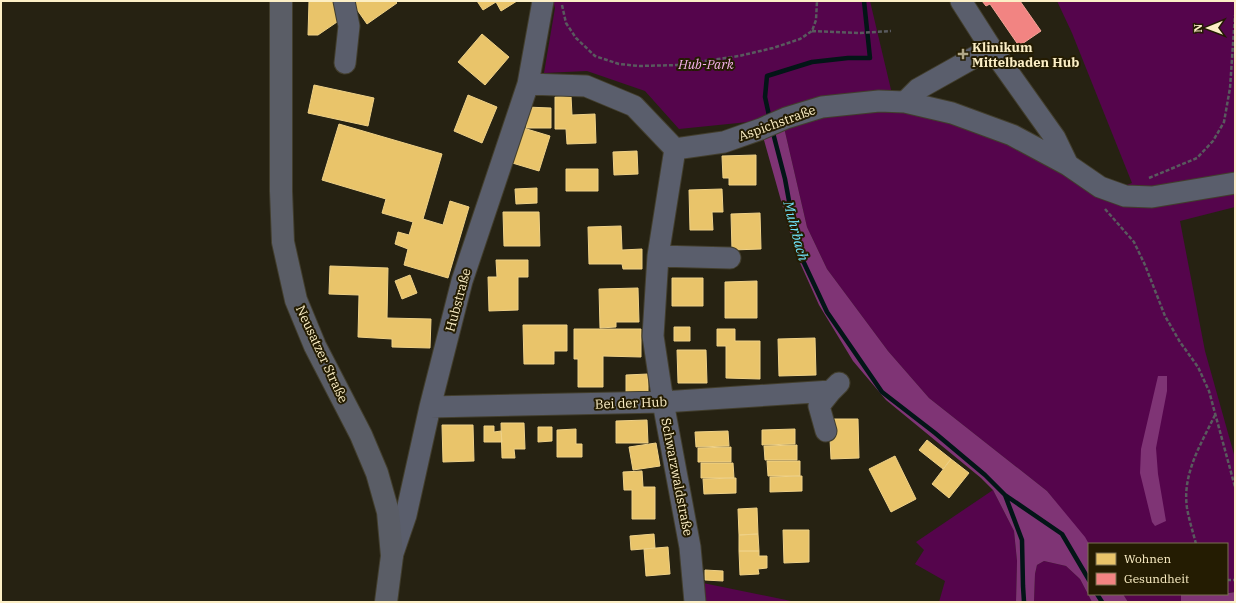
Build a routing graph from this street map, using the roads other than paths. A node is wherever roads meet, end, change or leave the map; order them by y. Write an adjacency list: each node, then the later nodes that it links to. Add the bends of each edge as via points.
1 (281, 1): 17 (main road, Neusatzer Straße, via 280,191 283,242 296,300 312,339 361,435 377,473 388,512)
2 (344, 1): 6 (street, via 349,26)
3 (543, 1): 7 (street, Hubstraße)
4 (961, 1): 5 (street)
5 (991, 48): 8 (street, via 918,89); 10 (street, via 1055,138)
6 (345, 63)
7 (528, 84): 9 (street, via 586,86 634,106); 15 (street, Hubstraße, via 462,281)
8 (905, 102): 9 (street, Aspichstraße, via 879,101 822,107 724,142); 10 (street, Aspichstraße, via 952,113 1012,135)
9 (675, 149): 12 (street, Schwarzwaldstraße)
10 (1068, 165): 11 (street, Aspichstraße, via 1100,187 1125,196 1152,198)
11 (1235, 183)
12 (658, 256): 13 (street); 14 (street, Schwarzwaldstraße, via 653,336)
13 (730, 258)
14 (663, 402): 15 (street, Bei der Hub); 16 (street, Bei der Hub, via 835,387 819,406); 19 (street, Schwarzwaldstraße, via 690,547)
15 (430, 407): 17 (street, Hubstraße, via 406,516)
16 (826, 432)
17 (392, 556): 18 (main road, Hubstraße)
18 (386, 602)
19 (695, 602)

